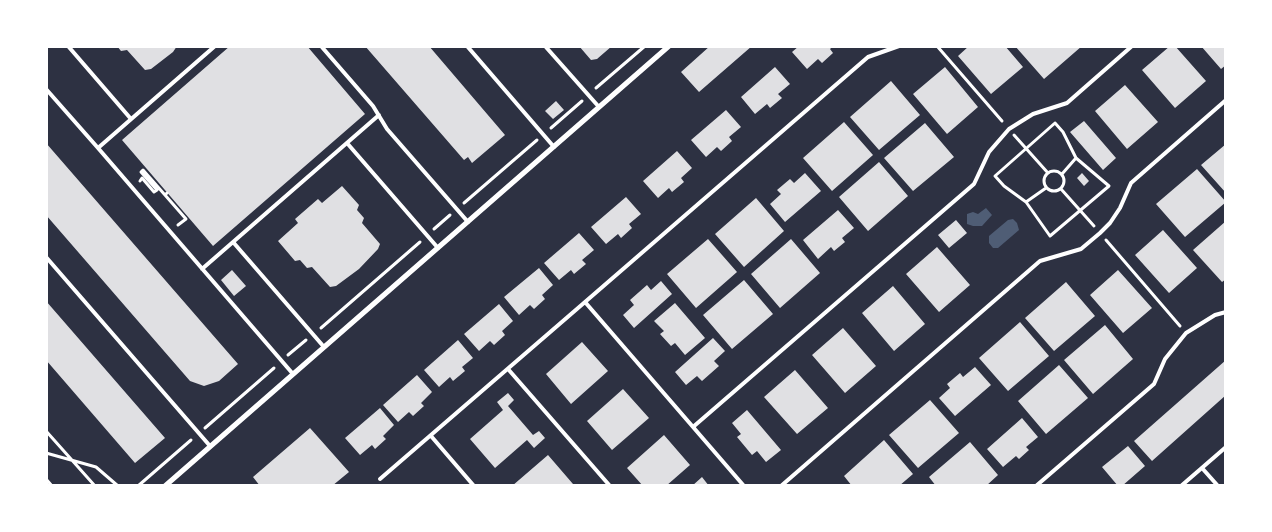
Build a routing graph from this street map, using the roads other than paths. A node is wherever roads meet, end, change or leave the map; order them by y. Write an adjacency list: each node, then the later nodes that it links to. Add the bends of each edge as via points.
1 (68, 46): 13 (lane)
2 (215, 46): 13 (lane)
3 (321, 46): 12 (lane)
4 (466, 46): 15 (lane)
5 (545, 46): 11 (lane)
6 (669, 46): 11 (street)
7 (899, 46): 22 (lane, via 868,57)
8 (1132, 46): 27 (lane, via 1067,103 1033,114 1009,129 989,152 974,184)
9 (46, 89): 16 (lane)
10 (1226, 100): 37 (lane, via 1131,183 1120,208 1100,233 1081,249 1040,261)
11 (599, 107): 15 (street)
12 (379, 116): 14 (lane); 17 (lane)
13 (131, 119): 16 (lane)
14 (347, 143): 18 (lane); 19 (lane)
15 (554, 147): 17 (street)
16 (98, 148): 21 (lane)
17 (468, 222): 19 (street)
18 (233, 242): 21 (lane); 24 (lane)
19 (438, 248): 24 (street)
20 (46, 257): 29 (lane)
21 (202, 269): 26 (lane)
22 (585, 302): 25 (lane); 27 (lane)
23 (1226, 312): 38 (lane, via 1186,333 1165,359 1154,384)
24 (324, 347): 26 (street)
25 (508, 368): 28 (lane); 35 (lane)
26 (293, 374): 29 (street)
27 (693, 427): 36 (lane)
28 (430, 436): 32 (lane); 34 (lane)
29 (210, 446): 33 (street)
30 (1226, 446): 31 (lane)
31 (1202, 468): 39 (lane); 40 (lane)
32 (380, 479)
33 (165, 486)
34 (474, 486)
35 (610, 486)
36 (744, 486)
37 (781, 486)
38 (1036, 486)
39 (1181, 486)
40 (1218, 486)

